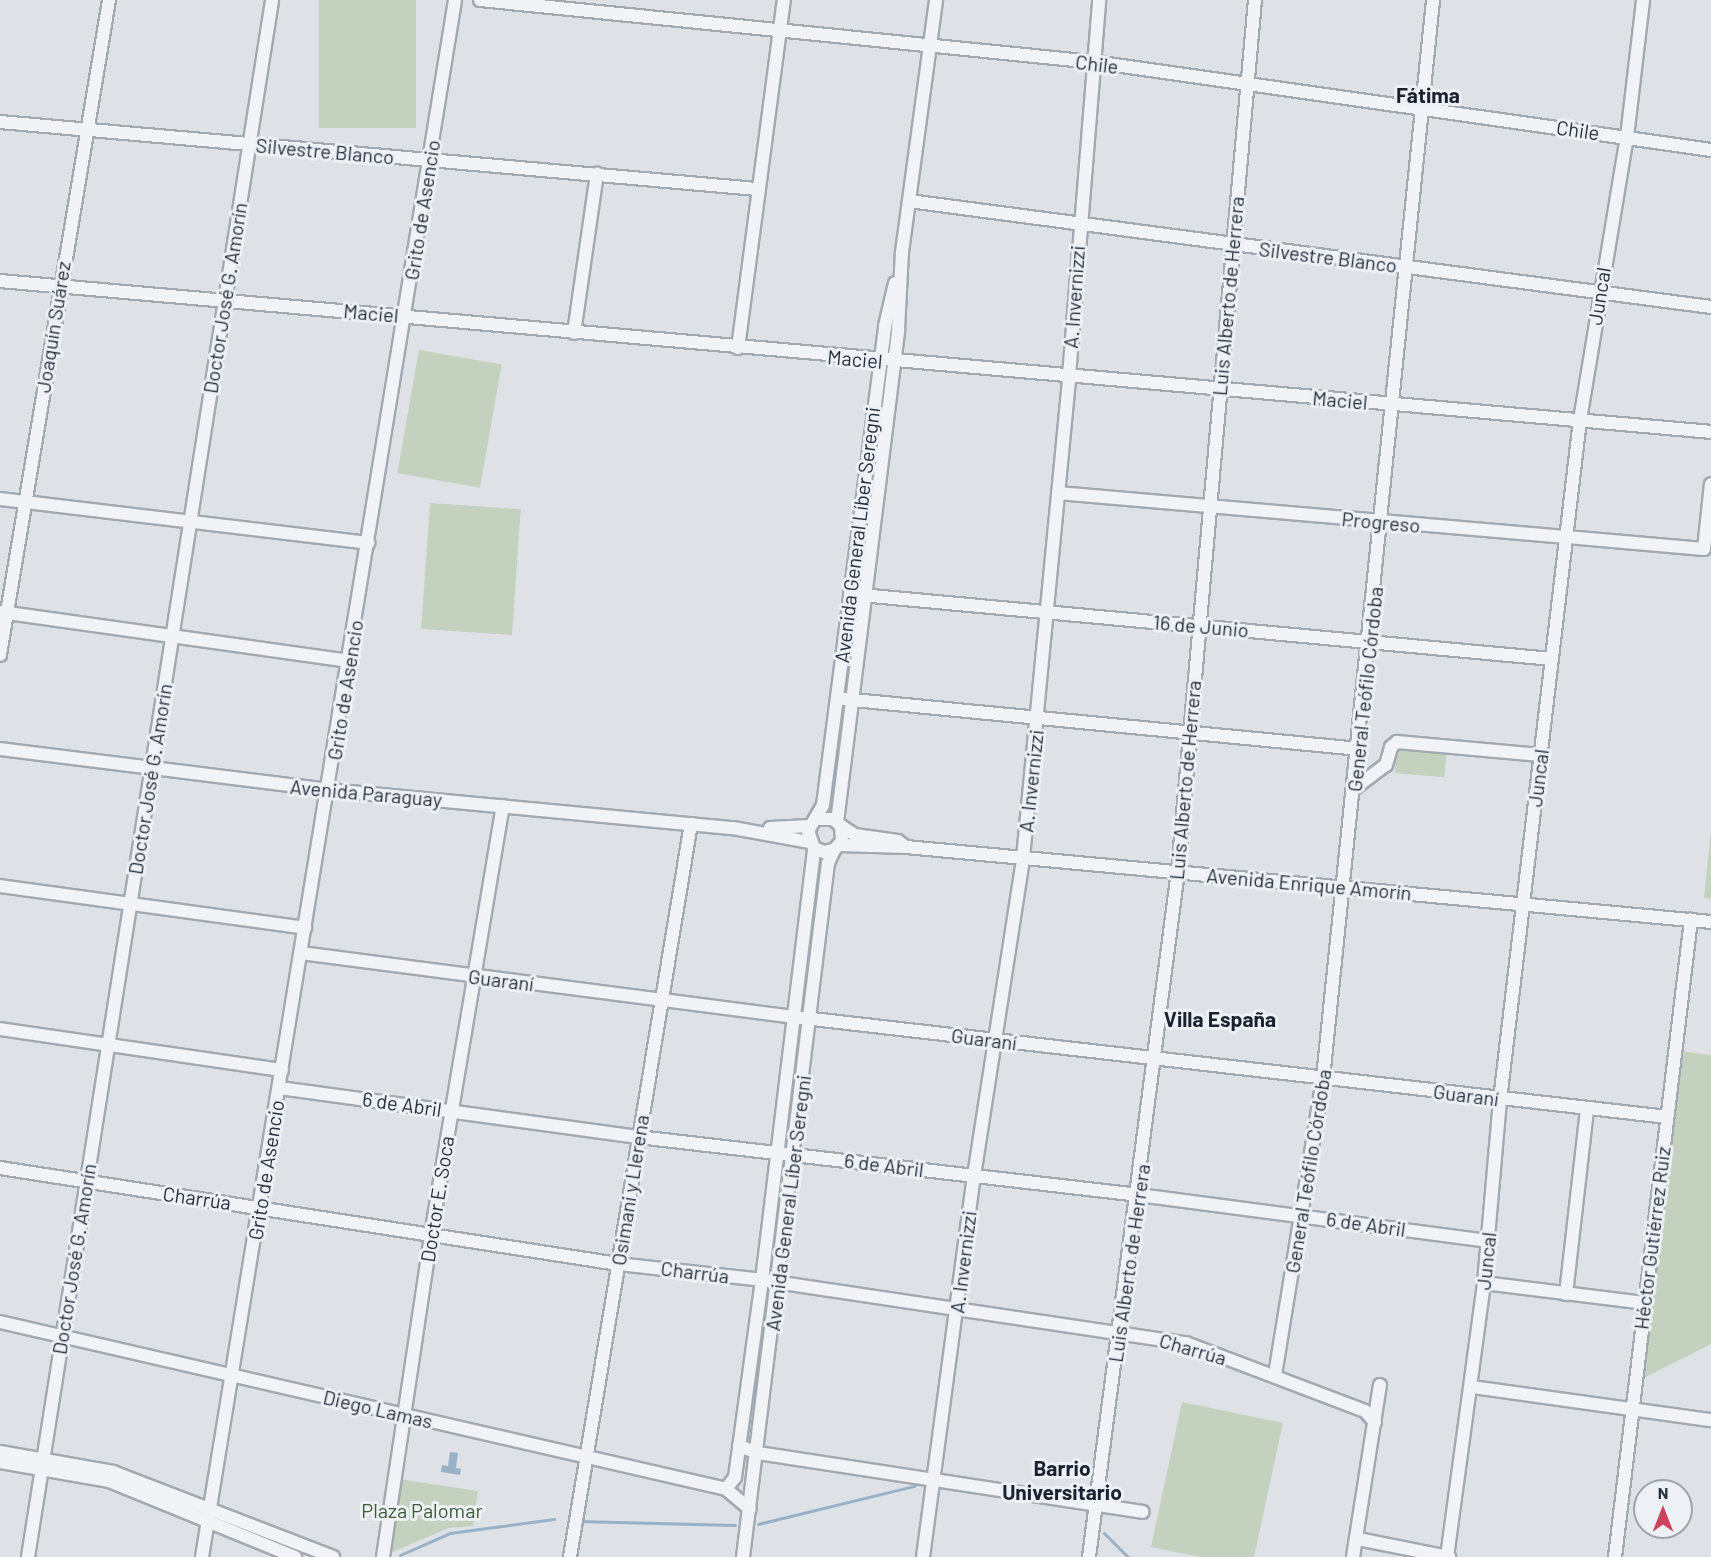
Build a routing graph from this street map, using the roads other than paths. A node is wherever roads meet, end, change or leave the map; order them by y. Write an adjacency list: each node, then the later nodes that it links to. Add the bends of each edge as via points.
1 (109, 0): 17 (street, Joaquín Suárez)
2 (272, 0): 19 (street, Doctor José G. Amorín)
3 (456, 0): 21 (street, Grito de Asencio)
4 (480, 0): 11 (street, Chile)
5 (784, 0): 11 (street)
6 (936, 0): 12 (street, Avenida General Líber Seregni)
7 (1099, 0): 13 (street, A. Invernizzi)
8 (1255, 0): 14 (street, Luis Alberto de Herrera)
9 (1433, 0): 15 (street, General Teófilo Córdoba)
10 (1643, 0): 18 (street, Juncal)
11 (779, 33): 12 (street, Chile); 23 (street)
12 (930, 46): 13 (street, Chile); 24 (street, Avenida General Líber Seregni)
13 (1094, 62): 14 (street, Chile); 25 (street, A. Invernizzi)
14 (1247, 86): 15 (street, Chile); 26 (street, Luis Alberto de Herrera)
15 (1425, 109): 18 (street, Chile); 28 (street, General Teófilo Córdoba)
16 (0, 122): 17 (street, Silvestre Blanco)
17 (86, 128): 19 (street, Silvestre Blanco); 30 (street, Joaquín Suárez)
18 (1627, 137): 20 (street, Chile); 31 (street, Juncal)
19 (249, 145): 21 (street, Silvestre Blanco); 32 (street, Doctor José G. Amorín)
20 (1711, 150)
21 (430, 159): 22 (street, Silvestre Blanco); 34 (street, Grito de Asencio)
22 (597, 174): 23 (street, Silvestre Blanco); 35 (street)
23 (757, 189): 36 (street)
24 (909, 201): 25 (street, Silvestre Blanco); 27 (street, Avenida General Líber Seregni)
25 (1079, 223): 26 (street, Silvestre Blanco); 39 (street, A. Invernizzi)
26 (1233, 244): 28 (street, Silvestre Blanco); 40 (street, Luis Alberto de Herrera)
27 (902, 252): 37 (street, Avenida General Líber Seregni); 38 (street, Avenida General Líber Seregni)
28 (1408, 267): 31 (street, Silvestre Blanco); 41 (street, General Teófilo Córdoba)
29 (0, 281): 30 (street, Maciel)
30 (60, 286): 32 (street, Maciel); 47 (street, Joaquín Suárez)
31 (1600, 291): 33 (street, Silvestre Blanco); 42 (street, Juncal)
32 (224, 301): 34 (street, Maciel); 49 (street, Doctor José G. Amorín)
33 (1711, 308)
34 (405, 315): 35 (street, Maciel); 52 (street, Grito de Asencio)
35 (574, 333): 36 (street, Maciel)
36 (738, 348): 37 (street, Maciel)
37 (880, 361): 38 (street, Maciel); 53 (street, Avenida General Líber Seregni)
38 (894, 362): 39 (street, Maciel); 54 (street, Avenida General Líber Seregni)
39 (1069, 376): 40 (street, Maciel); 45 (street, A. Invernizzi)
40 (1220, 390): 41 (street, Maciel); 48 (street, Luis Alberto de Herrera)
41 (1395, 404): 42 (street, Maciel); 50 (street, General Teófilo Córdoba)
42 (1580, 420): 43 (street, Maciel); 51 (street, Juncal)
43 (1711, 432)
44 (1711, 484): 51 (street, Progreso, via 1704,549)
45 (1058, 493): 48 (street, Progreso); 55 (street, A. Invernizzi)
46 (0, 499): 47 (street)
47 (26, 503): 49 (street); 56 (street, Joaquín Suárez)
48 (1209, 507): 50 (street, Progreso); 57 (street, Luis Alberto de Herrera)
49 (190, 522): 52 (street); 58 (street, Doctor José G. Amorín)
50 (1382, 523): 51 (street, Progreso); 59 (street, General Teófilo Córdoba)
51 (1566, 538): 61 (street, Juncal)
52 (368, 543): 62 (street, Grito de Asencio)
53 (850, 594): 54 (street, 16 de Junio); 63 (street, Avenida General Líber Seregni)
54 (864, 595): 55 (street, 16 de Junio); 64 (street, Avenida General Líber Seregni)
55 (1046, 611): 57 (street, 16 de Junio); 65 (street, A. Invernizzi)
56 (3, 613): 58 (street); 60 (street, Joaquín Suárez)
57 (1198, 626): 59 (street, 16 de Junio); 66 (street, Luis Alberto de Herrera)
58 (172, 637): 62 (street); 70 (street, Doctor José G. Amorín)
59 (1370, 642): 61 (street, 16 de Junio); 68 (street, General Teófilo Córdoba)
60 (0, 655)
61 (1552, 658): 69 (street, Juncal)
62 (349, 661): 72 (street, Grito de Asencio)
63 (836, 698): 64 (street); 74 (street, Avenida General Líber Seregni, via 823,805)
64 (850, 700): 65 (street); 76 (street, Avenida General Líber Seregni)
65 (1038, 718): 66 (street); 81 (street, A. Invernizzi)
66 (1188, 733): 68 (street); 82 (street, Luis Alberto de Herrera)
67 (0, 749): 70 (street, Avenida Paraguay)
68 (1359, 749): 71 (street, General Teófilo Córdoba)
69 (1540, 755): 71 (street, via 1397,742 1391,747 1386,765); 86 (street, Juncal)
70 (151, 771): 72 (street, Avenida Paraguay); 85 (street, Doctor José G. Amorín)
71 (1355, 788): 84 (street, General Teófilo Córdoba)
72 (329, 790): 73 (street, Avenida Paraguay); 89 (street, Grito de Asencio)
73 (503, 806): 75 (street, Avenida Paraguay); 91 (street, Doctor E. Soca)
74 (814, 822): 76 (street, via 828,817); 77 (street, Avenida Paraguay); 78 (street)
75 (692, 824): 77 (street, Avenida Paraguay); 92 (street, Osimani y Llerena)
76 (839, 824): 79 (street); 80 (street, Avenida Enrique Amorín, via 855,835 898,841)
77 (733, 828): 78 (street, Avenida Paraguay)
78 (811, 845): 79 (street, via 824,852); 93 (street, Avenida General Líber Seregni)
79 (837, 847): 80 (street, Avenida Enrique Amorín); 94 (street, Avenida General Líber Seregni, via 828,863)
80 (906, 847): 81 (street, Avenida Enrique Amorín)
81 (1023, 858): 82 (street, Avenida Enrique Amorín); 96 (street, A. Invernizzi)
82 (1178, 872): 84 (street, Avenida Enrique Amorín); 98 (street, Luis Alberto de Herrera)
83 (0, 886): 85 (street)
84 (1344, 888): 86 (street, Avenida Enrique Amorín); 100 (street, General Teófilo Córdoba)
85 (130, 904): 89 (street); 97 (street, Doctor José G. Amorín)
86 (1523, 904): 87 (street, Avenida Enrique Amorín); 102 (street, Juncal)
87 (1691, 920): 88 (street, Avenida Enrique Amorín); 105 (street, Héctor Gutiérrez Ruiz)
88 (1711, 922)
89 (306, 928): 90 (street, Grito de Asencio)
90 (302, 953): 91 (street, Guaraní); 99 (street, Grito de Asencio)
91 (473, 977): 92 (street, Guaraní); 104 (street, Doctor E. Soca)
92 (660, 999): 93 (street, Guaraní); 106 (street, Osimani y Llerena)
93 (795, 1017): 94 (street, Guaraní); 107 (street, Avenida General Líber Seregni)
94 (812, 1018): 96 (street, Guaraní); 108 (street, Avenida General Líber Seregni)
95 (0, 1029): 97 (street)
96 (994, 1040): 98 (street, Guaraní); 110 (street, A. Invernizzi)
97 (108, 1045): 99 (street); 111 (street, Doctor José G. Amorín)
98 (1155, 1058): 100 (street, Guaraní); 112 (street, Luis Alberto de Herrera)
99 (282, 1070): 101 (street, Grito de Asencio)
100 (1323, 1078): 102 (street, Guaraní); 114 (street, General Teófilo Córdoba)
101 (280, 1088): 104 (street, 6 de Abril); 113 (street, Grito de Asencio)
102 (1500, 1100): 103 (street, Guaraní); 116 (street, Juncal)
103 (1587, 1110): 105 (street, Guaraní); 121 (street)
104 (451, 1111): 106 (street, 6 de Abril); 115 (street, Doctor E. Soca)
105 (1667, 1117): 122 (street, Héctor Gutiérrez Ruiz)
106 (638, 1137): 107 (street, 6 de Abril); 117 (street, Osimani y Llerena)
107 (778, 1152): 108 (street, 6 de Abril); 118 (street, Avenida General Líber Seregni)
108 (795, 1154): 110 (street, 6 de Abril); 119 (street, Avenida General Líber Seregni)
109 (0, 1168): 111 (street, Charrúa)
110 (974, 1176): 112 (street, 6 de Abril); 123 (street, A. Invernizzi)
111 (86, 1182): 113 (street, Charrúa); 126 (street, Doctor José G. Amorín)
112 (1139, 1195): 114 (street, 6 de Abril); 125 (street, Luis Alberto de Herrera)
113 (260, 1207): 115 (street, Charrúa); 127 (street, Grito de Asencio)
114 (1303, 1215): 116 (street, 6 de Abril); 128 (street, General Teófilo Córdoba)
115 (431, 1235): 117 (street, Charrúa); 132 (street, Doctor E. Soca)
116 (1489, 1241): 120 (street, Juncal)
117 (618, 1264): 118 (street, Charrúa); 138 (street, Osimani y Llerena)
118 (762, 1280): 119 (street, Charrúa); 135 (street, Avenida General Líber Seregni)
119 (778, 1282): 123 (street, Charrúa); 137 (street, Avenida General Líber Seregni)
120 (1484, 1282): 121 (street); 130 (street, Juncal)
121 (1566, 1294): 122 (street)
122 (1644, 1303): 131 (street, Héctor Gutiérrez Ruiz)
123 (957, 1308): 125 (street, Charrúa); 141 (street, A. Invernizzi)
124 (0, 1322): 126 (street, Diego Lamas)
125 (1120, 1331): 128 (street, Charrúa, via 1186,1343); 143 (street, Luis Alberto de Herrera)
126 (62, 1334): 127 (street, Diego Lamas); 140 (street, Doctor José G. Amorín)
127 (233, 1375): 132 (street, Diego Lamas); 146 (street, Grito de Asencio)
128 (1275, 1375): 134 (street, Charrúa, via 1365,1411)
129 (1380, 1385): 134 (street)
130 (1472, 1387): 131 (street); 158 (street, Juncal)
131 (1633, 1409): 133 (street); 159 (street, Héctor Gutiérrez Ruiz)
132 (404, 1415): 138 (street, Diego Lamas); 152 (street, Doctor E. Soca)
133 (1711, 1420)
134 (1375, 1422): 147 (street)
135 (739, 1446): 137 (street); 142 (street, Avenida General Líber Seregni, via 735,1477)
136 (0, 1452): 140 (street)
137 (758, 1453): 141 (street); 144 (street, Avenida General Líber Seregni)
138 (587, 1455): 142 (street, Diego Lamas); 153 (street, Osimani y Llerena)
139 (0, 1462): 140 (street)
140 (42, 1463): 146 (street, via 113,1472); 148 (street, Doctor José G. Amorín)
141 (934, 1481): 143 (street); 155 (street, A. Invernizzi)
142 (726, 1489): 144 (street, Diego Lamas)
143 (1096, 1505): 145 (street); 156 (street, Luis Alberto de Herrera)
144 (750, 1509): 154 (street, Avenida General Líber Seregni)
145 (1143, 1512)
146 (210, 1515): 149 (street, Grito de Asencio); 150 (street); 151 (street)
147 (1358, 1539): 157 (street); 158 (street)
148 (28, 1557)
149 (202, 1557)
150 (295, 1557)
151 (333, 1557)
152 (383, 1557)
153 (570, 1557)
154 (743, 1557)
155 (923, 1557)
156 (1089, 1557)
157 (1353, 1557)
158 (1448, 1557)
159 (1615, 1557)

